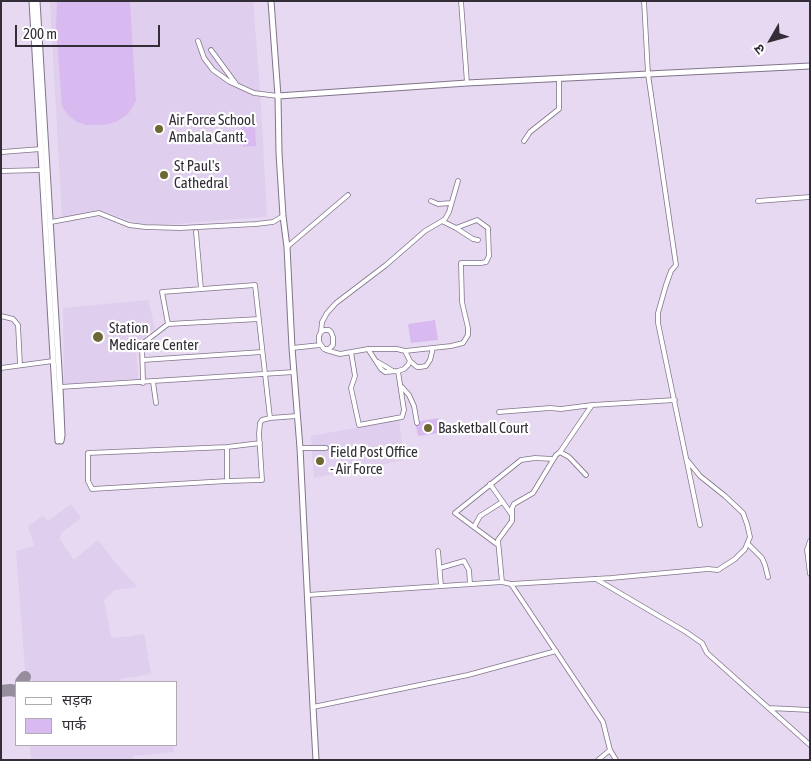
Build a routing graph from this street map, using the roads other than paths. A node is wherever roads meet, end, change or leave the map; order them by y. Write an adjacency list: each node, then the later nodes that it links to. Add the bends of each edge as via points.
1 (32, 1): 15 (street)
2 (37, 1): 27 (street)
3 (271, 1): 13 (street)
4 (461, 1): 11 (street)
5 (644, 1): 9 (street)
6 (198, 41): 12 (street, via 213,70)
7 (211, 50): 12 (street)
8 (810, 66): 9 (street)
9 (648, 74): 10 (street); 59 (street, via 676,265 671,271 658,313)
10 (559, 79): 11 (street); 14 (street, via 559,109 530,132)
11 (467, 83): 13 (street)
12 (238, 86): 13 (street, via 254,94)
13 (278, 96): 25 (street)
14 (524, 141)
15 (41, 149): 16 (street); 17 (street)
16 (2, 152)
17 (42, 170): 18 (street); 48 (street)
18 (1, 172)
19 (458, 181): 24 (street)
20 (348, 195): 31 (street)
21 (810, 197): 23 (street)
22 (431, 201): 24 (street)
23 (758, 201)
24 (451, 204): 26 (street)
25 (283, 216): 27 (street, via 273,222 256,224 180,228 129,226 99,213); 31 (street)
26 (442, 221): 28 (street); 36 (street, via 336,303 322,322)
27 (51, 222): 58 (street)
28 (456, 228): 30 (street); 40 (street, via 477,220 488,228 489,256 486,262 461,263 462,302 468,328 466,340 463,344)
29 (196, 232): 32 (street)
30 (478, 240)
31 (287, 247): 39 (street)
32 (201, 289): 34 (street, via 255,285); 35 (street, via 162,292)
33 (1, 316): 50 (street, via 13,319 18,325)
34 (259, 319): 35 (street); 45 (street)
35 (168, 324): 47 (street, via 142,344)
36 (321, 332): 38 (street); 41 (street, via 329,330 333,337 332,347)
37 (412, 343): 44 (street)
38 (320, 345): 39 (street); 41 (street)
39 (292, 348): 53 (street)
40 (433, 348): 44 (street); 49 (street, via 426,366 414,366)
41 (326, 350): 46 (street, via 340,354)
42 (368, 350): 43 (street); 46 (street); 52 (street, via 381,369)
43 (405, 351): 44 (street); 49 (street)
44 (412, 351)
45 (262, 352): 47 (street); 54 (street)
46 (351, 352): 63 (street, via 355,376 351,388 358,425 402,417)
47 (142, 360): 56 (street)
48 (53, 361): 50 (street); 58 (street, via 59,441 62,435)
49 (410, 361): 52 (street, via 404,369)
50 (20, 365): 51 (street)
51 (1, 368)
52 (396, 371): 57 (street)
53 (294, 372): 54 (street); 65 (street)
54 (265, 374): 55 (street); 66 (street)
55 (153, 382): 56 (street); 61 (street)
56 (143, 383): 58 (street)
57 (400, 383): 60 (street); 63 (street)
58 (60, 387)
59 (674, 400): 62 (street); 74 (street)
60 (412, 402): 63 (street, via 410,407); 67 (street)
61 (156, 403)
62 (592, 405): 64 (street); 72 (street)
63 (404, 407)
64 (499, 412)
65 (297, 416): 66 (street); 70 (street)
66 (270, 418): 68 (street, via 260,423)
67 (416, 423)
68 (260, 443): 69 (street); 76 (street, via 262,480)
69 (226, 447): 76 (street); 76 (street, via 88,452 88,481 92,490)
70 (300, 448): 71 (street); 95 (street)
71 (326, 448)
72 (560, 452): 73 (street); 75 (street)
73 (553, 459): 77 (street, via 521,460); 79 (street, via 533,493 514,504)
74 (687, 460): 80 (street); 83 (street, via 700,476 743,513 750,537)
75 (586, 475)
76 (227, 481)
77 (490, 484): 78 (street); 81 (street, via 455,513)
78 (502, 502): 79 (street); 81 (street, via 480,516)
79 (512, 515): 84 (street, via 512,521 498,540)
80 (700, 525)
81 (474, 527): 84 (street)
82 (810, 541): 86 (street, via 807,550)
83 (748, 544): 89 (street, via 762,558); 90 (street, via 735,559 718,570)
84 (498, 545): 91 (street)
85 (438, 551): 87 (street)
86 (809, 566): 88 (street)
87 (440, 568): 92 (street, via 464,561 469,570); 94 (street)
88 (810, 574)
89 (768, 576)
90 (596, 579): 93 (street); 98 (street, via 702,643 707,654)
91 (502, 582): 92 (street); 93 (street)
92 (470, 584): 94 (street)
93 (511, 584): 96 (street)
94 (441, 586): 95 (street)
95 (307, 595): 97 (street)
96 (556, 651): 97 (street, via 468,675); 101 (street, via 603,722)
97 (313, 707): 102 (street)
98 (769, 708): 99 (street); 100 (street)
99 (810, 710)
100 (810, 745)
101 (610, 750): 103 (street); 104 (street)
102 (316, 760)
103 (598, 760)
104 (616, 760)

